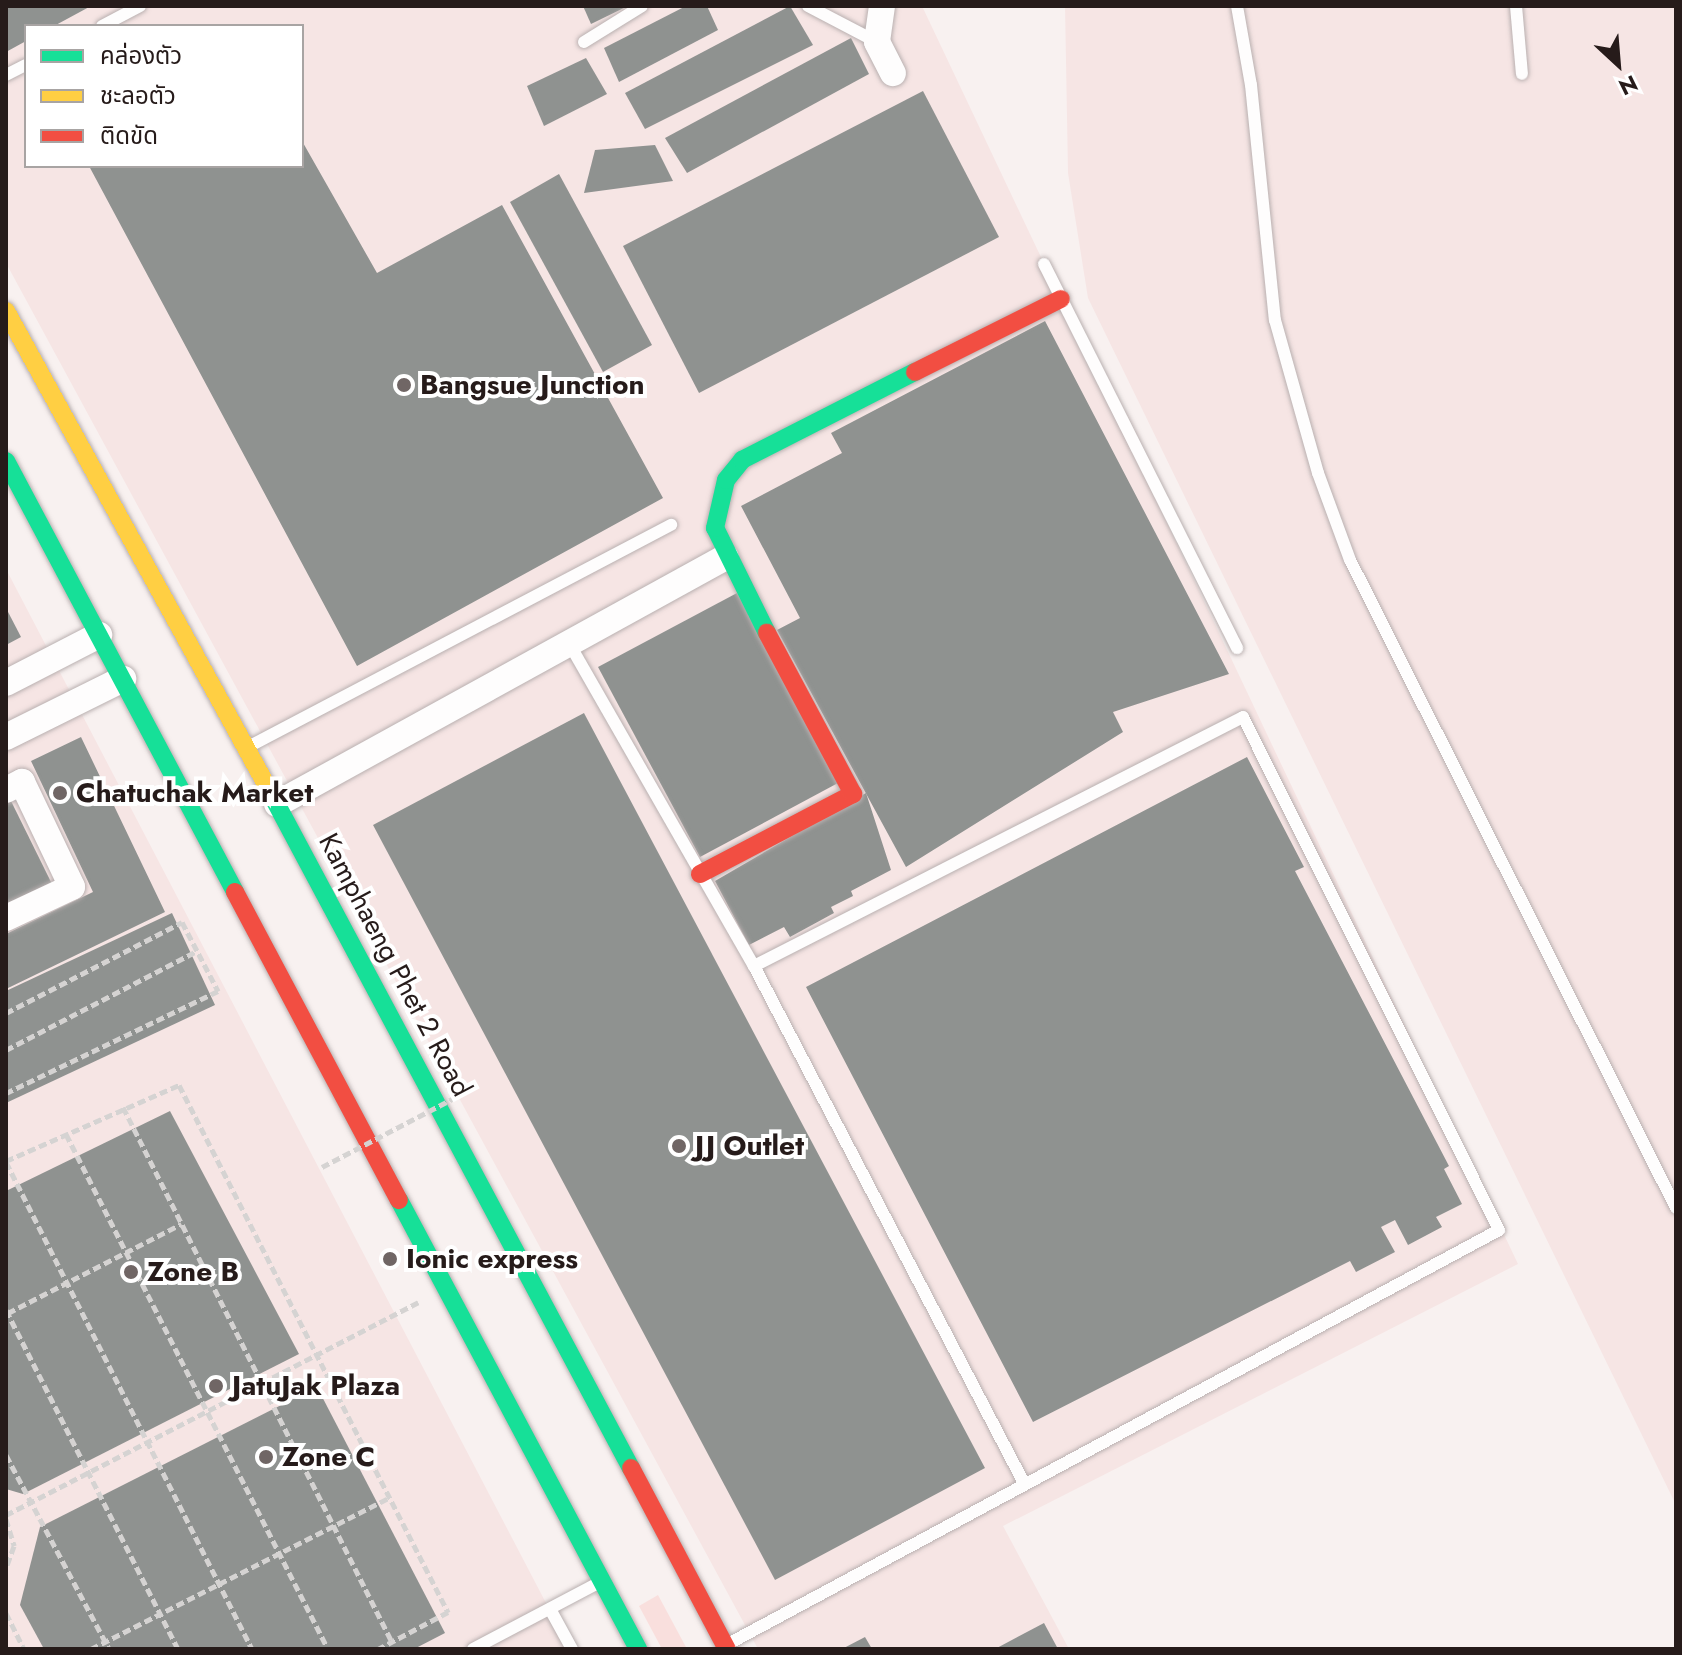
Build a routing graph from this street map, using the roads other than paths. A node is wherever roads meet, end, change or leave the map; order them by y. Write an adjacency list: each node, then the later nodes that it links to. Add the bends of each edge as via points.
1 (140, 6): 7 (lane)
2 (642, 6): 8 (lane)
3 (808, 6): 9 (lane)
4 (882, 6): 9 (street)
5 (1237, 6): 32 (lane, via 1251,85 1275,320 1318,473 1350,560)
6 (1516, 6): 12 (lane)
7 (106, 24)
8 (584, 42)
9 (877, 42): 11 (street)
10 (24, 66): 13 (lane)
11 (893, 73)
12 (1522, 74)
13 (6, 75)
14 (1044, 264): 15 (lane)
15 (1061, 299): 19 (main road, via 742,460 726,480 717,505 715,528); 22 (lane)
16 (6, 311): 26 (main road, Kamphaeng Phet 2 Road)
17 (6, 461): 20 (main road)
18 (671, 525): 26 (lane)
19 (726, 557): 21 (street); 29 (main road, via 853,794)
20 (99, 635): 23 (main road); 24 (street)
21 (570, 645): 28 (street); 29 (lane)
22 (1237, 648)
23 (123, 679): 25 (street); 34 (main road)
24 (6, 683)
25 (6, 737)
26 (245, 749): 28 (main road, Kamphaeng Phet 2 Road)
27 (6, 790): 30 (street, via 22,782 72,887)
28 (277, 804): 36 (main road, Kamphaeng Phet 2 Road)
29 (700, 874): 31 (lane)
30 (6, 918)
31 (754, 966): 33 (lane); 33 (lane, via 1243,717 1499,1230)
32 (1676, 1208)
33 (1025, 1485): 36 (lane)
34 (602, 1581): 35 (lane); 39 (main road)
35 (550, 1609): 37 (lane); 38 (lane)
36 (726, 1648)
37 (473, 1649)
38 (572, 1649)
39 (638, 1649)

